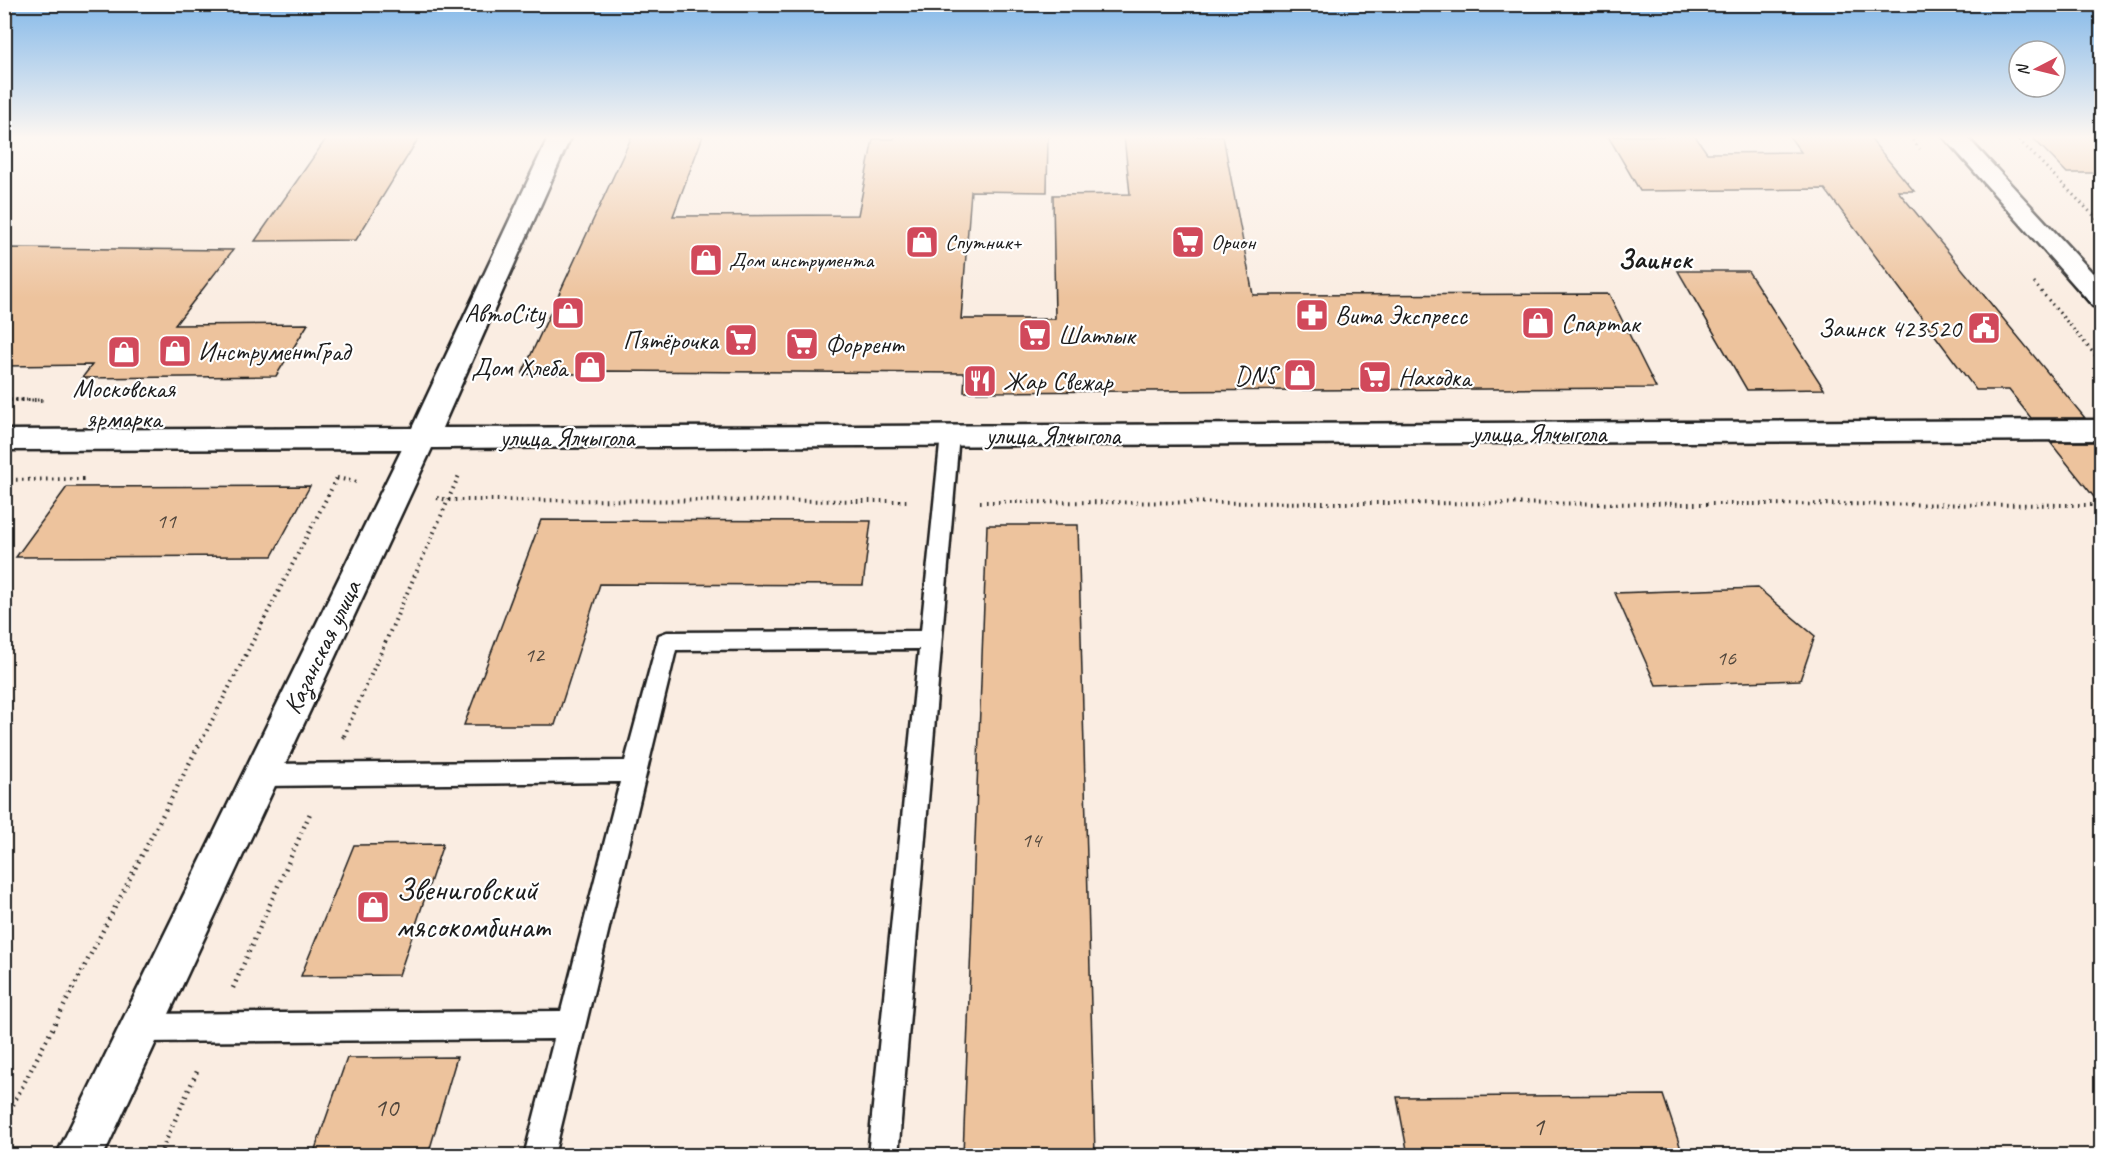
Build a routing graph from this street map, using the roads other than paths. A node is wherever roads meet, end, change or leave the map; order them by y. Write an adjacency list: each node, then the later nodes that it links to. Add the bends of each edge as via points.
1 (535, 190): 6 (street, Казанская улица)
2 (2003, 190): 3 (street)
3 (2102, 300)
4 (2102, 430): 5 (street, улица Ялчыгола)
5 (950, 435): 6 (street, улица Ялчыгола); 8 (lane)
6 (422, 438): 7 (street, улица Ялчыгола); 10 (street, Казанская улица)
7 (4, 440)
8 (931, 640): 9 (lane, via 667,641); 15 (lane)
9 (634, 771): 10 (lane); 11 (lane)
10 (261, 775): 12 (street, Казанская улица)
11 (572, 1025): 12 (lane); 14 (lane)
12 (140, 1028): 13 (street, Казанская улица)
13 (79, 1155)
14 (539, 1155)
15 (883, 1155)

